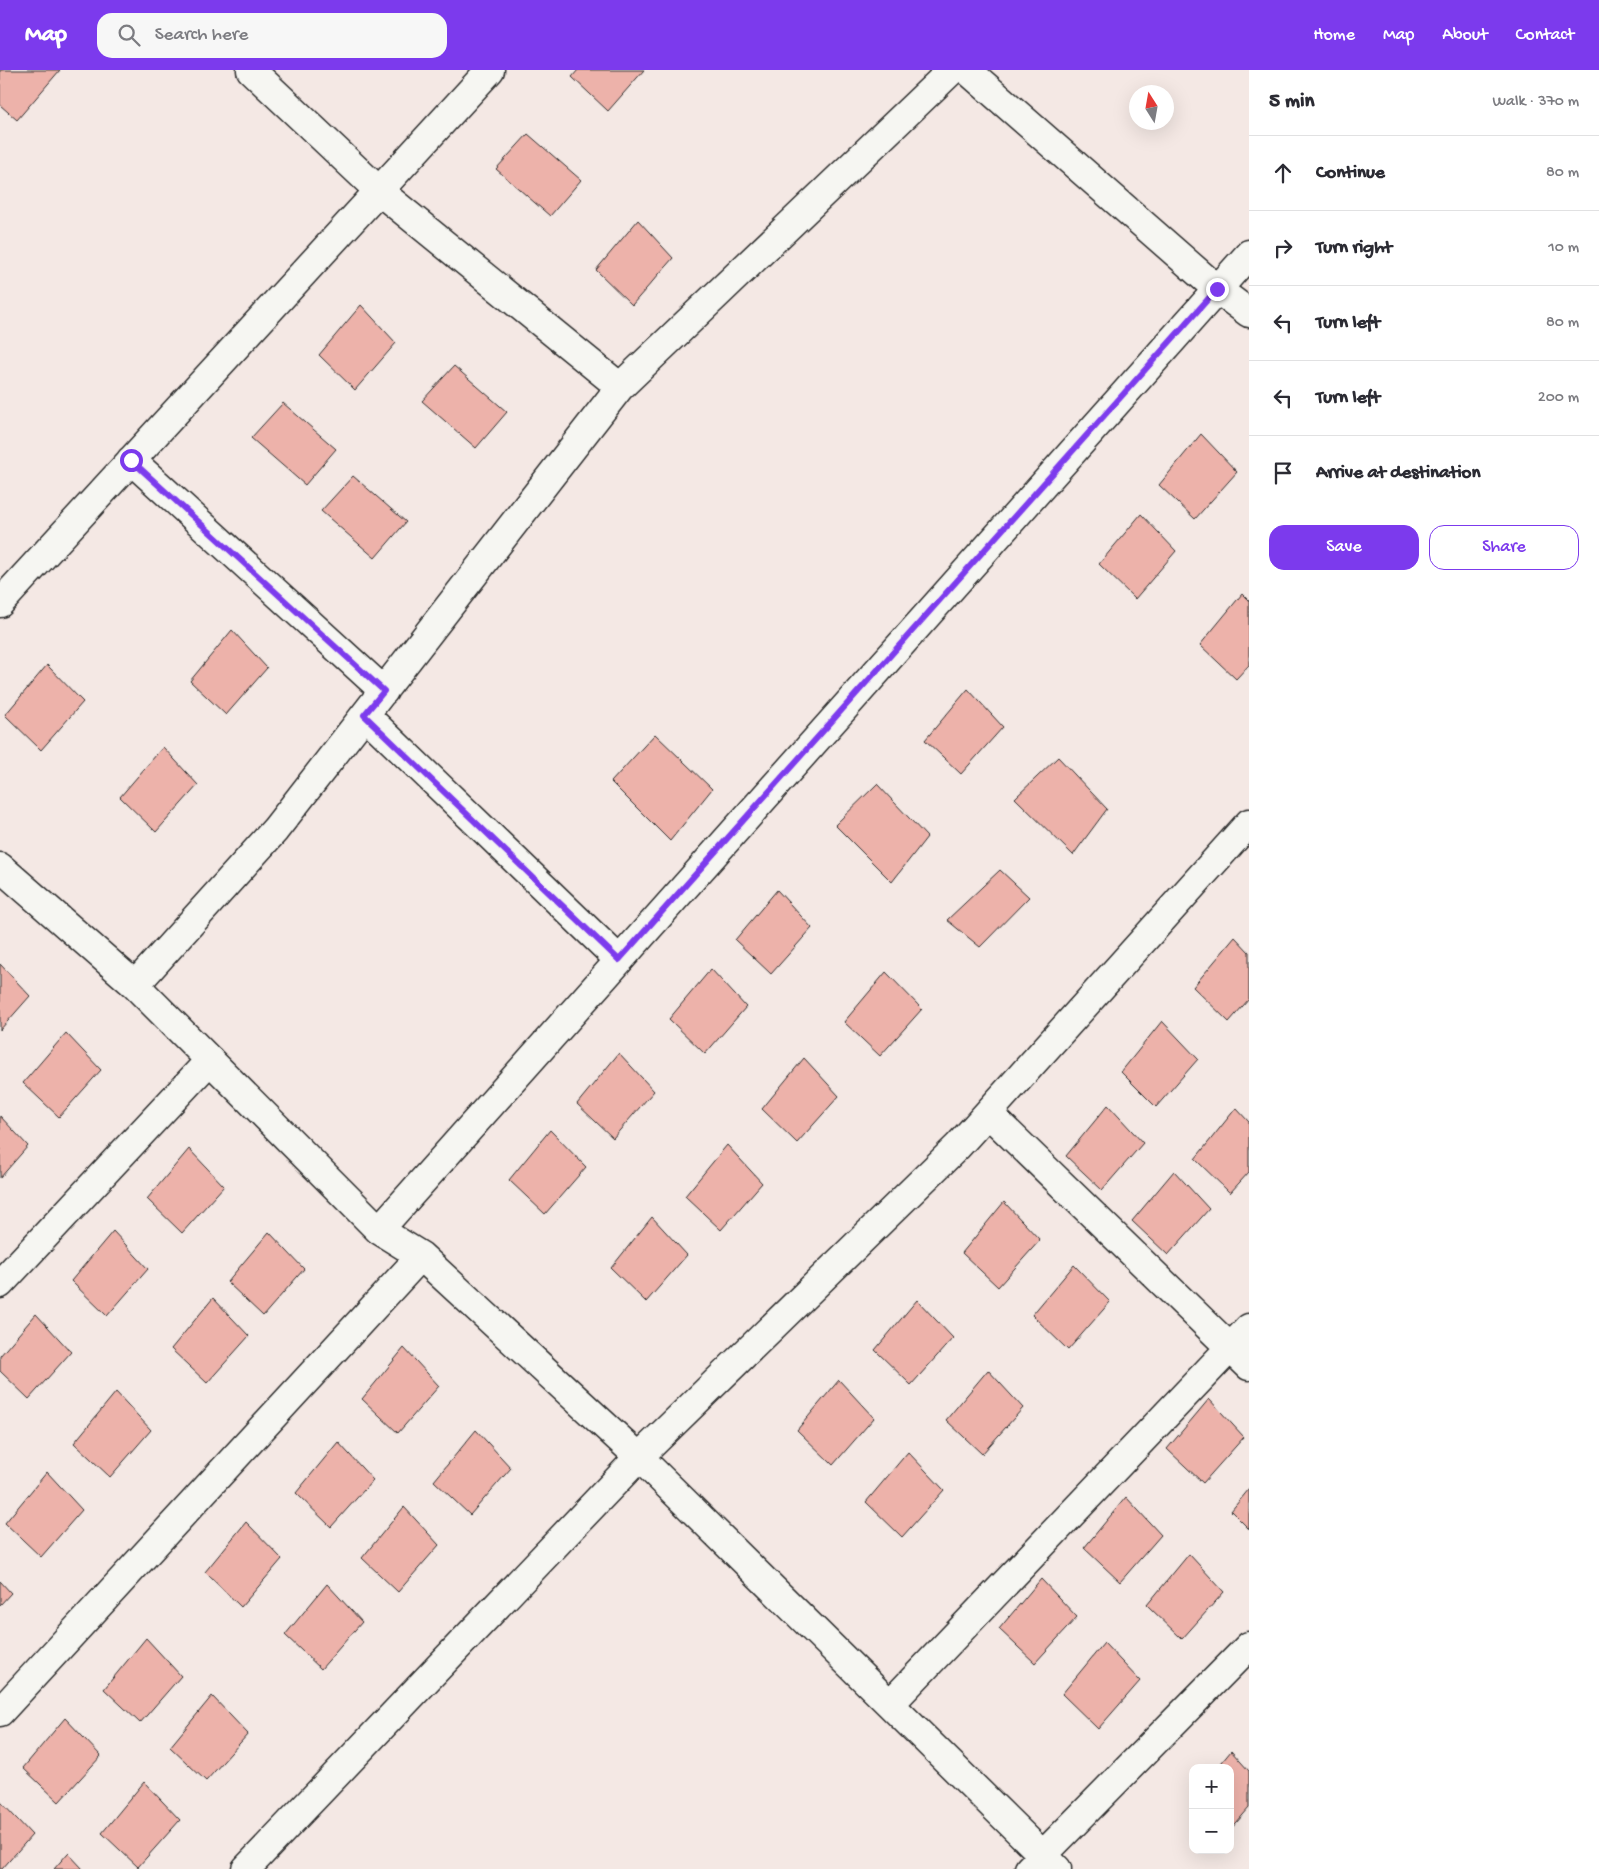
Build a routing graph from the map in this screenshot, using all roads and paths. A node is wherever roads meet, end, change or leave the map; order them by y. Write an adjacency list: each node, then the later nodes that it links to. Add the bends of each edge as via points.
1 (251, 70): 5 (street)
2 (490, 70): 5 (street)
3 (952, 70): 9 (street)
4 (968, 70): 7 (street)
5 (379, 191): 9 (street); 10 (street)
6 (1249, 254): 7 (street)
7 (1217, 289): 8 (street); 16 (street)
8 (1249, 313)
9 (620, 387): 12 (street)
10 (131, 460): 11 (street); 12 (street)
11 (0, 604)
12 (384, 691): 13 (street)
13 (364, 715): 16 (street); 17 (street, via 275,830)
14 (1249, 823): 19 (street)
15 (0, 867): 17 (street)
16 (619, 960): 20 (street)
17 (135, 985): 18 (street)
18 (210, 1060): 20 (street); 22 (street)
19 (988, 1113): 24 (street); 25 (street)
20 (378, 1230): 21 (street)
21 (421, 1256): 25 (street); 28 (street)
22 (0, 1284)
23 (1249, 1328): 24 (street)
24 (1240, 1357): 27 (street)
25 (639, 1457): 27 (street); 30 (street)
26 (1249, 1646): 29 (street)
27 (890, 1704): 29 (street)
28 (0, 1712)
29 (1043, 1864)
30 (246, 1869)

